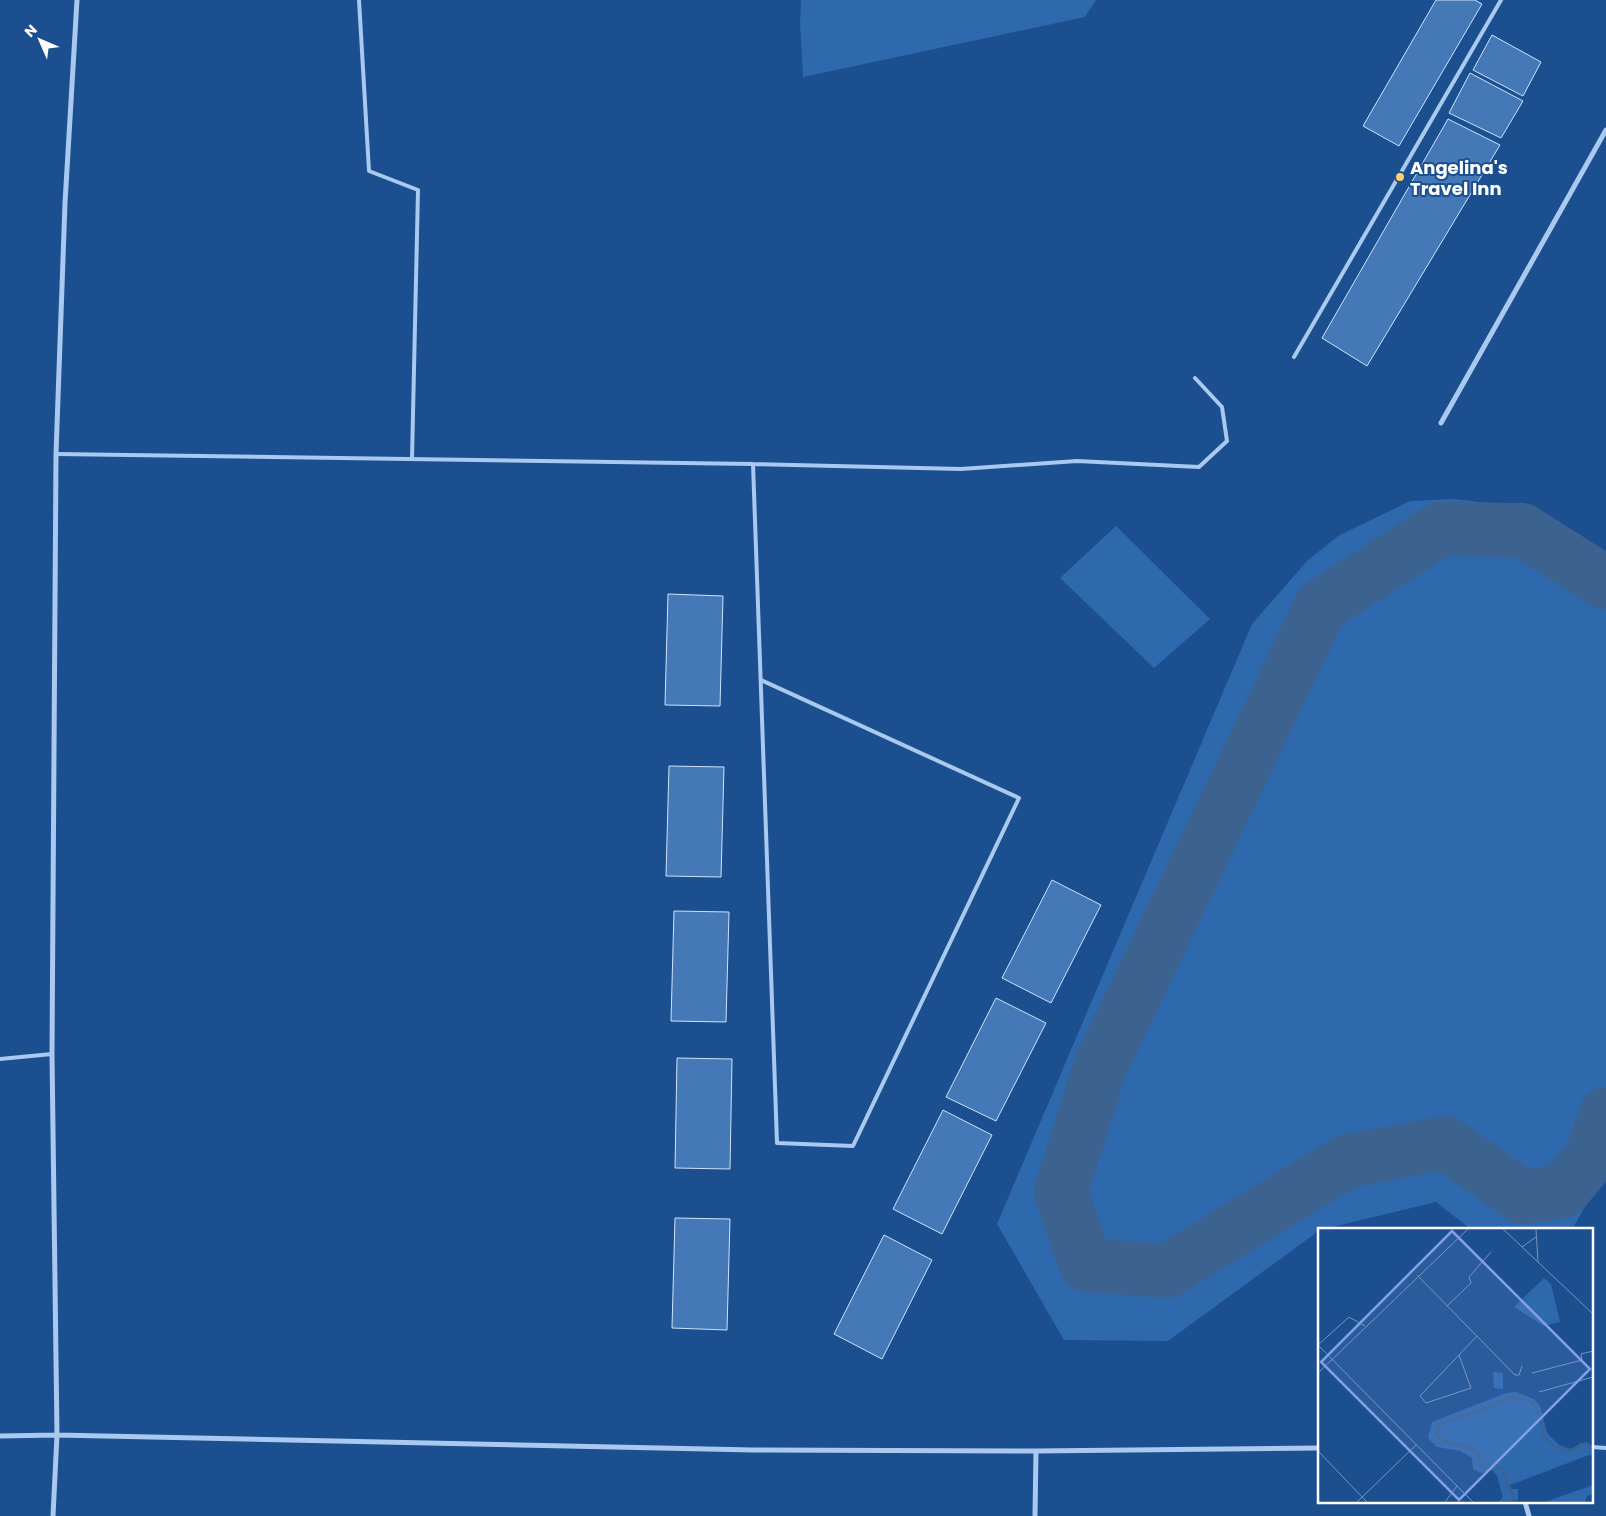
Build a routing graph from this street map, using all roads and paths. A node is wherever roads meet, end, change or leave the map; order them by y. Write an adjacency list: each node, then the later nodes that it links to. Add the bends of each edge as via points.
1 (77, 0): 8 (street, via 65,203)
2 (359, 0): 9 (lane, via 368,171 418,190)
3 (1501, 0): 5 (lane)
4 (1606, 130): 7 (street)
5 (1294, 357)
6 (1195, 378): 10 (lane, via 1222,407 1228,441 1199,467 1077,461 961,469)
7 (1441, 423)
8 (56, 454): 9 (lane); 12 (street)
9 (412, 459): 10 (lane)
10 (753, 464): 11 (lane)
11 (761, 680): 11 (lane, via 777,1143 853,1146 1019,798)
12 (52, 1054): 13 (lane); 14 (street)
13 (0, 1059)
14 (57, 1435): 15 (street); 17 (street, via 753,1450); 18 (street)
15 (0, 1436)
16 (1318, 1448): 17 (street)
17 (1036, 1451): 19 (street)
18 (53, 1516)
19 (1035, 1516)

